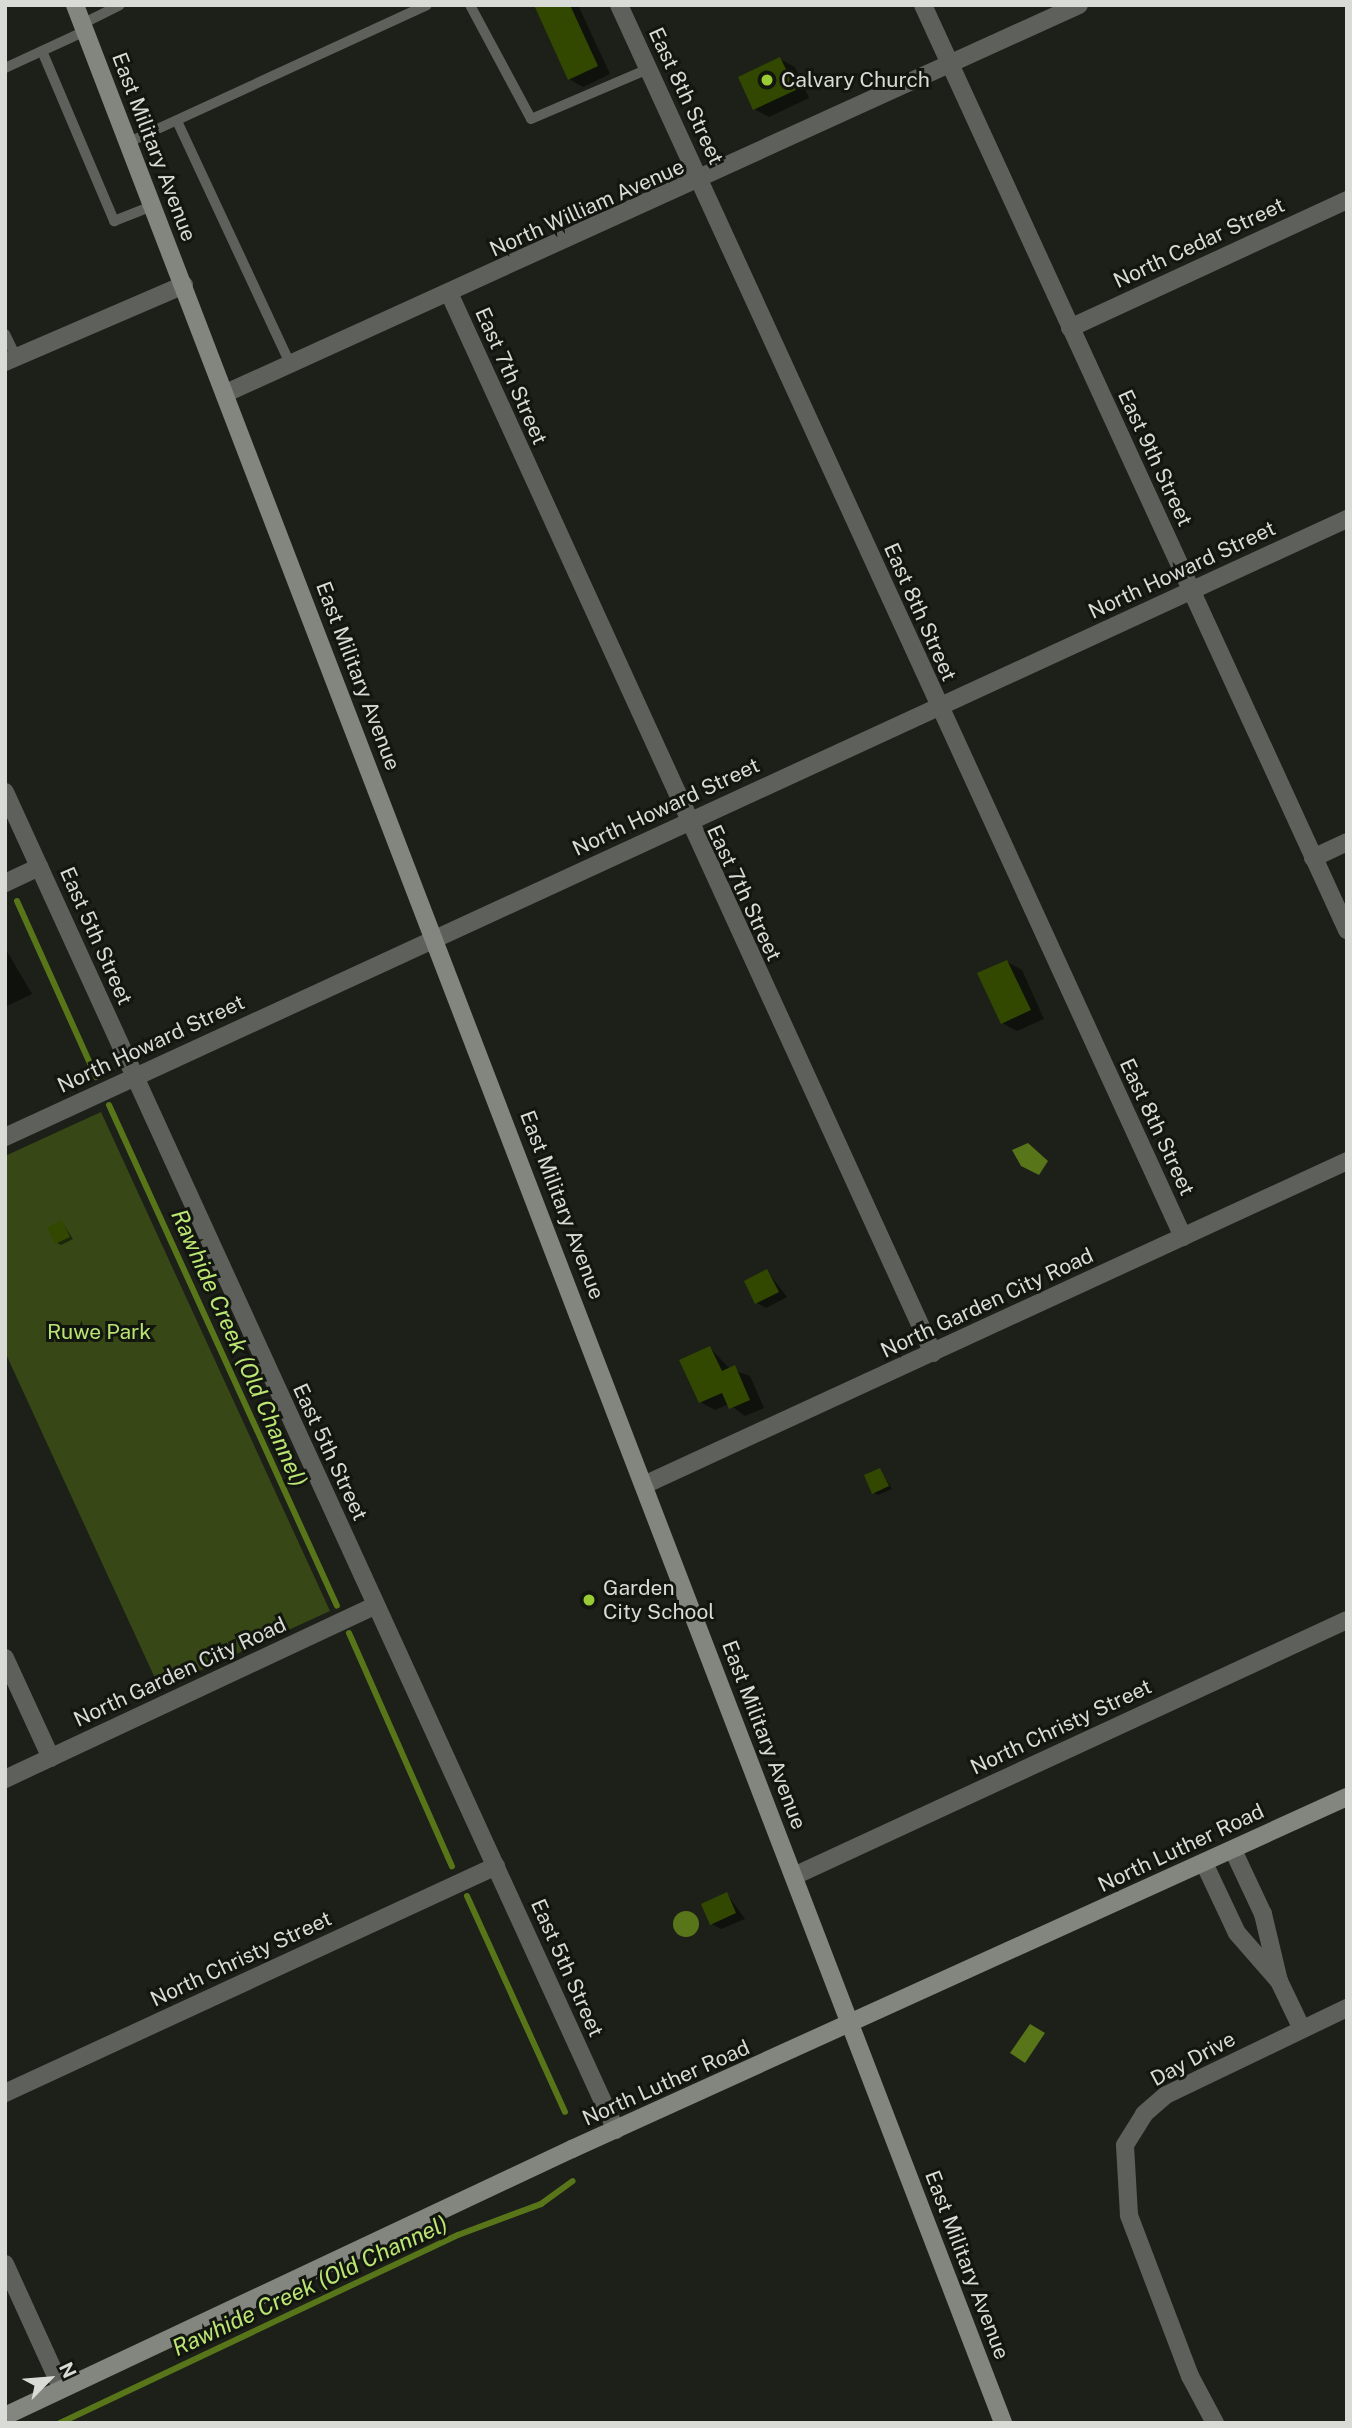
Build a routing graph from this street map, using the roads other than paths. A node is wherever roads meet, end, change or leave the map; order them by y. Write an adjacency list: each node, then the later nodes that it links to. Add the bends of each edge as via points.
1 (75, 5): 8 (main road, East Military Avenue)
2 (120, 5): 8 (lane)
3 (427, 5): 13 (lane)
4 (470, 5): 12 (lane, via 531,119)
5 (619, 5): 12 (street, East 8th Street)
6 (923, 5): 10 (street, East 9th Street)
7 (1079, 5): 10 (street, North William Avenue)
8 (84, 28): 9 (lane); 14 (main road, East Military Avenue)
9 (41, 51): 11 (lane); 17 (lane, via 114,221)
10 (950, 64): 15 (street, North William Avenue); 20 (street, East 9th Street)
11 (5, 68)
12 (648, 69): 15 (street, East 8th Street)
13 (177, 121): 14 (lane); 23 (lane)
14 (128, 144): 17 (main road, East Military Avenue)
15 (700, 181): 19 (street, North William Avenue); 27 (street, East 8th Street)
16 (1347, 200): 20 (street, North Cedar Street)
17 (152, 206): 18 (main road, East Military Avenue)
18 (184, 285): 22 (street); 24 (main road, East Military Avenue)
19 (450, 295): 23 (street, North William Avenue); 29 (street, East 7th Street)
20 (1070, 328): 26 (street, East 9th Street)
21 (5, 334): 22 (lane)
22 (11, 359)
23 (291, 365): 24 (street, North William Avenue)
24 (226, 393): 35 (main road, East Military Avenue)
25 (1347, 519): 26 (street, North Howard Street)
26 (1191, 592): 27 (street, North Howard Street); 31 (street, East 9th Street)
27 (938, 706): 29 (street, North Howard Street); 39 (street, East 8th Street)
28 (5, 792): 32 (street, East 5th Street)
29 (686, 823): 35 (street, North Howard Street); 40 (street, East 7th Street)
30 (1347, 842): 31 (street)
31 (1313, 858): 34 (street, East 9th Street)
32 (40, 867): 33 (street); 36 (street, East 5th Street)
33 (5, 883)
34 (1347, 930)
35 (435, 937): 36 (street, North Howard Street); 41 (main road, East Military Avenue)
36 (133, 1078): 37 (street, North Howard Street); 42 (street, East 5th Street)
37 (5, 1138)
38 (1347, 1161): 39 (street, North Garden City Road)
39 (1183, 1237): 40 (street, North Garden City Road)
40 (933, 1353): 41 (street, North Garden City Road)
41 (644, 1485): 51 (main road, East Military Avenue)
42 (375, 1606): 45 (street, North Garden City Road); 50 (street, East 5th Street)
43 (1347, 1620): 51 (street, North Christy Street)
44 (5, 1658): 45 (street)
45 (51, 1758): 46 (street, North Garden City Road)
46 (5, 1779)
47 (1347, 1797): 48 (main road, North Luther Road)
48 (1233, 1850): 49 (main road, North Luther Road); 52 (street, via 1263,1914)
49 (1204, 1863): 52 (street, via 1237,1933); 54 (main road, North Luther Road)
50 (496, 1866): 56 (street, North Christy Street); 57 (street, East 5th Street)
51 (794, 1876): 54 (main road, East Military Avenue)
52 (1279, 1982): 55 (street)
53 (1347, 2008): 55 (street, Day Drive)
54 (851, 2027): 57 (main road, North Luther Road); 61 (main road, East Military Avenue)
55 (1302, 2029): 62 (street, Day Drive, via 1166,2095 1132,2130 1125,2145 1124,2190 1150,2278)
56 (5, 2093)
57 (616, 2130): 59 (main road, North Luther Road)
58 (5, 2264): 59 (street)
59 (62, 2389): 60 (main road, North Luther Road)
60 (5, 2416)
61 (1003, 2423)
62 (1215, 2423)

